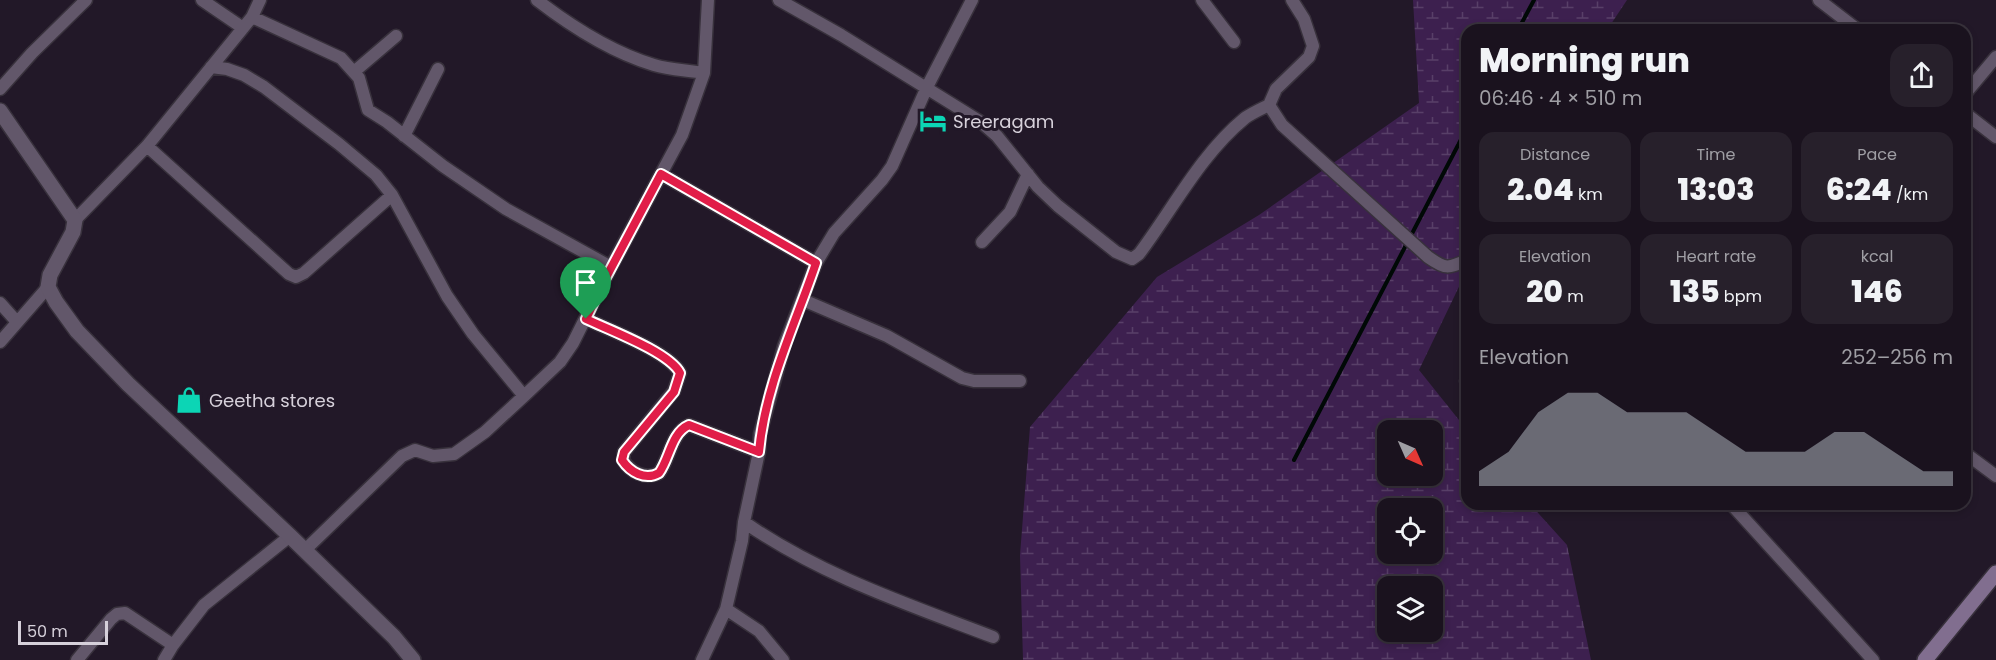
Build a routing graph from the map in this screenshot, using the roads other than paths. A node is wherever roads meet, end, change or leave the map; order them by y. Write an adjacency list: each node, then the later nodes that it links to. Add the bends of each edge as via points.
1 (86, 0): 23 (street)
2 (202, 0): 13 (street)
3 (260, 0): 11 (street)
4 (537, 0): 20 (street, via 578,29 633,58)
5 (708, 0): 20 (street)
6 (779, 0): 21 (street)
7 (972, 0): 21 (street)
8 (1202, 0): 15 (street)
9 (1292, 0): 24 (street, via 1304,19 1312,46 1309,57 1276,89)
10 (1819, 0): 12 (street)
11 (252, 17): 13 (street); 19 (street, via 341,58)
12 (1850, 24)
13 (243, 28): 17 (street)
14 (396, 36): 19 (street)
15 (1234, 42)
16 (1996, 57): 22 (street)
17 (211, 67): 29 (street); 32 (street, via 244,75 287,103 376,175)
18 (438, 69): 27 (street)
19 (355, 71): 27 (street, via 368,110)
20 (704, 73): 30 (street, via 682,135)
21 (927, 87): 31 (street, via 990,129); 35 (street, via 892,166 834,233)
22 (1971, 87)
23 (0, 89)
24 (1269, 105): 31 (street, via 1246,117 1220,142 1132,259 1116,252 1058,206); 36 (street, via 1281,124 1428,257 1441,266)
25 (1971, 118): 28 (street)
26 (3, 121): 33 (street)
27 (404, 136): 37 (street, via 506,209)
28 (1996, 137)
29 (147, 146): 32 (street, via 296,277); 33 (street)
30 (661, 174): 35 (street); 37 (street)
31 (1028, 174): 34 (street, via 1010,212)
32 (392, 195): 45 (street, via 447,296)
33 (75, 220): 38 (street)
34 (982, 242)
35 (816, 263): 39 (street)
36 (1461, 263)
37 (611, 267): 41 (street)
38 (48, 287): 42 (street); 51 (street, via 77,331 120,376)
39 (803, 300): 44 (street, via 895,339 963,378); 46 (street, via 784,346 760,434)
40 (0, 303): 42 (street)
41 (586, 319): 45 (street, via 560,362); 46 (street, via 659,353 676,365 680,373 674,392 624,452 622,460 635,472 645,476 659,473 677,435 689,425)
42 (17, 322): 43 (street)
43 (0, 342)
44 (1020, 381)
45 (524, 396): 52 (street, via 454,454 433,456 416,450 402,456)
46 (759, 452): 50 (street)
47 (1971, 457): 48 (street)
48 (1996, 476)
49 (1736, 510): 62 (street)
50 (744, 522): 54 (street); 55 (street, via 852,582)
51 (290, 536): 52 (street); 56 (street, via 204,605)
52 (305, 550): 59 (street)
53 (1996, 573): 63 (main road)
54 (726, 609): 60 (street); 61 (street, via 759,631)
55 (993, 637)
56 (172, 645): 57 (street, via 125,613 117,614); 58 (street)
57 (77, 660)
58 (164, 660)
59 (413, 660)
60 (702, 660)
61 (783, 660)
62 (1873, 660)
63 (1924, 660)

